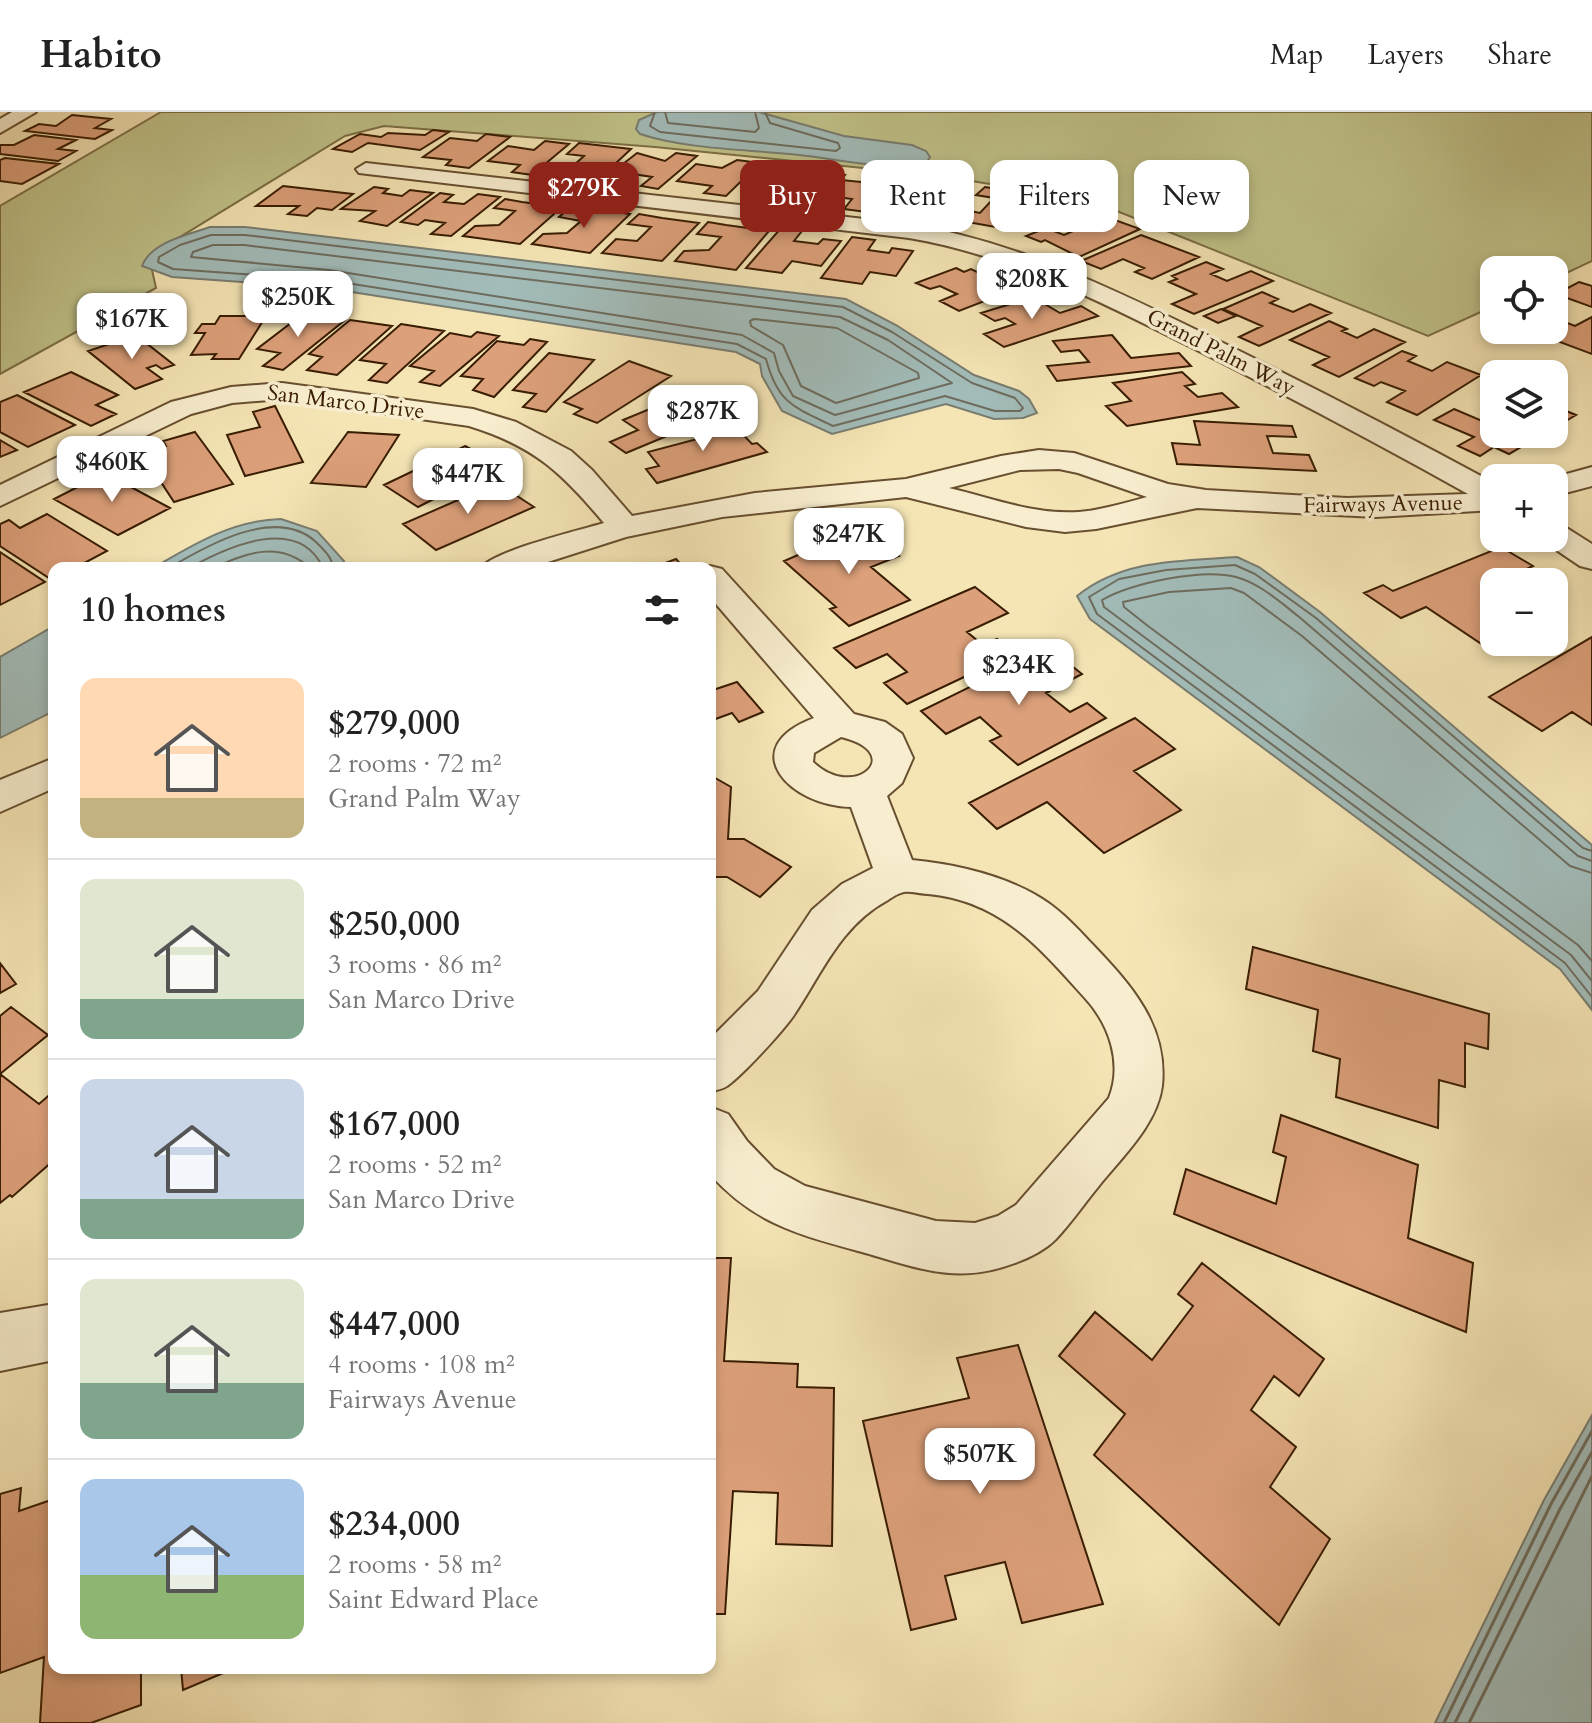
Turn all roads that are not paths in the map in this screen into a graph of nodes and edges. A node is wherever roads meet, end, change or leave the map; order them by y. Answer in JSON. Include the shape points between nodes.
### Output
{"nodes":[{"id":1,"x":26,"y":112,"type":"edge"},
{"id":2,"x":0,"y":127,"type":"edge"},
{"id":3,"x":366,"y":169,"type":"dead end"},
{"id":4,"x":1592,"y":476,"type":"edge"},
{"id":5,"x":1568,"y":483,"type":"edge"},
{"id":6,"x":899,"y":489,"type":"junction"},
{"id":7,"x":1480,"y":490,"type":"edge"},
{"id":8,"x":0,"y":497,"type":"edge"},
{"id":9,"x":1224,"y":500,"type":"junction"},
{"id":10,"x":1480,"y":500,"type":"edge"},
{"id":11,"x":625,"y":528,"type":"junction"},
{"id":12,"x":1568,"y":543,"type":"edge"},
{"id":13,"x":1592,"y":559,"type":"edge"},
{"id":14,"x":517,"y":562,"type":"edge"},
{"id":15,"x":716,"y":583,"type":"edge"},
{"id":16,"x":841,"y":724,"type":"junction"},
{"id":17,"x":48,"y":775,"type":"edge"},
{"id":18,"x":865,"y":790,"type":"junction"},
{"id":19,"x":0,"y":797,"type":"edge"},
{"id":20,"x":897,"y":875,"type":"junction"},
{"id":21,"x":716,"y":1065,"type":"edge"},
{"id":22,"x":716,"y":1139,"type":"edge"},
{"id":23,"x":48,"y":1333,"type":"edge"},
{"id":24,"x":0,"y":1342,"type":"edge"}],
"edges":[{"from":1,"to":2,"type":"street"},
{"from":3,"to":7,"type":"street","name":"Grand Palm Way","via":[[909,231],[988,246],[1035,262],[1230,356]]},
{"from":4,"to":5,"type":"street"},
{"from":6,"to":9,"type":"street","name":"Fairways Avenue","via":[[1009,515],[1066,522],[1098,520],[1155,504]]},
{"from":6,"to":9,"type":"street","name":"Fairways Avenue","via":[[1035,459],[1086,465],[1174,495]]},
{"from":6,"to":11,"type":"street","name":"Fairways Avenue","via":[[755,502]]},
{"from":8,"to":11,"type":"street","name":"San Marco Drive","via":[[181,408],[231,395],[282,391],[473,418],[506,428],[560,457]]},
{"from":9,"to":10,"type":"street","name":"Fairways Avenue","via":[[1411,509]]},
{"from":11,"to":14,"type":"street","name":"Fairways Avenue"},
{"from":12,"to":13,"type":"street"},
{"from":15,"to":16,"type":"street"},
{"from":16,"to":18,"type":"street","via":[[873,731],[892,750],[889,774]]},
{"from":16,"to":18,"type":"street","via":[[810,732],[795,750],[797,767],[820,788]]},
{"from":17,"to":19,"type":"street"},
{"from":18,"to":20,"type":"street"},
{"from":20,"to":21,"type":"street","via":[[857,896],[828,922],[775,1005]]},
{"from":20,"to":22,"type":"street","via":[[980,890],[1046,925],[1115,999],[1131,1026],[1137,1089],[1128,1112],[1035,1223],[1010,1239],[975,1249],[936,1247],[794,1208],[756,1186]]},
{"from":23,"to":24,"type":"street"}]}
